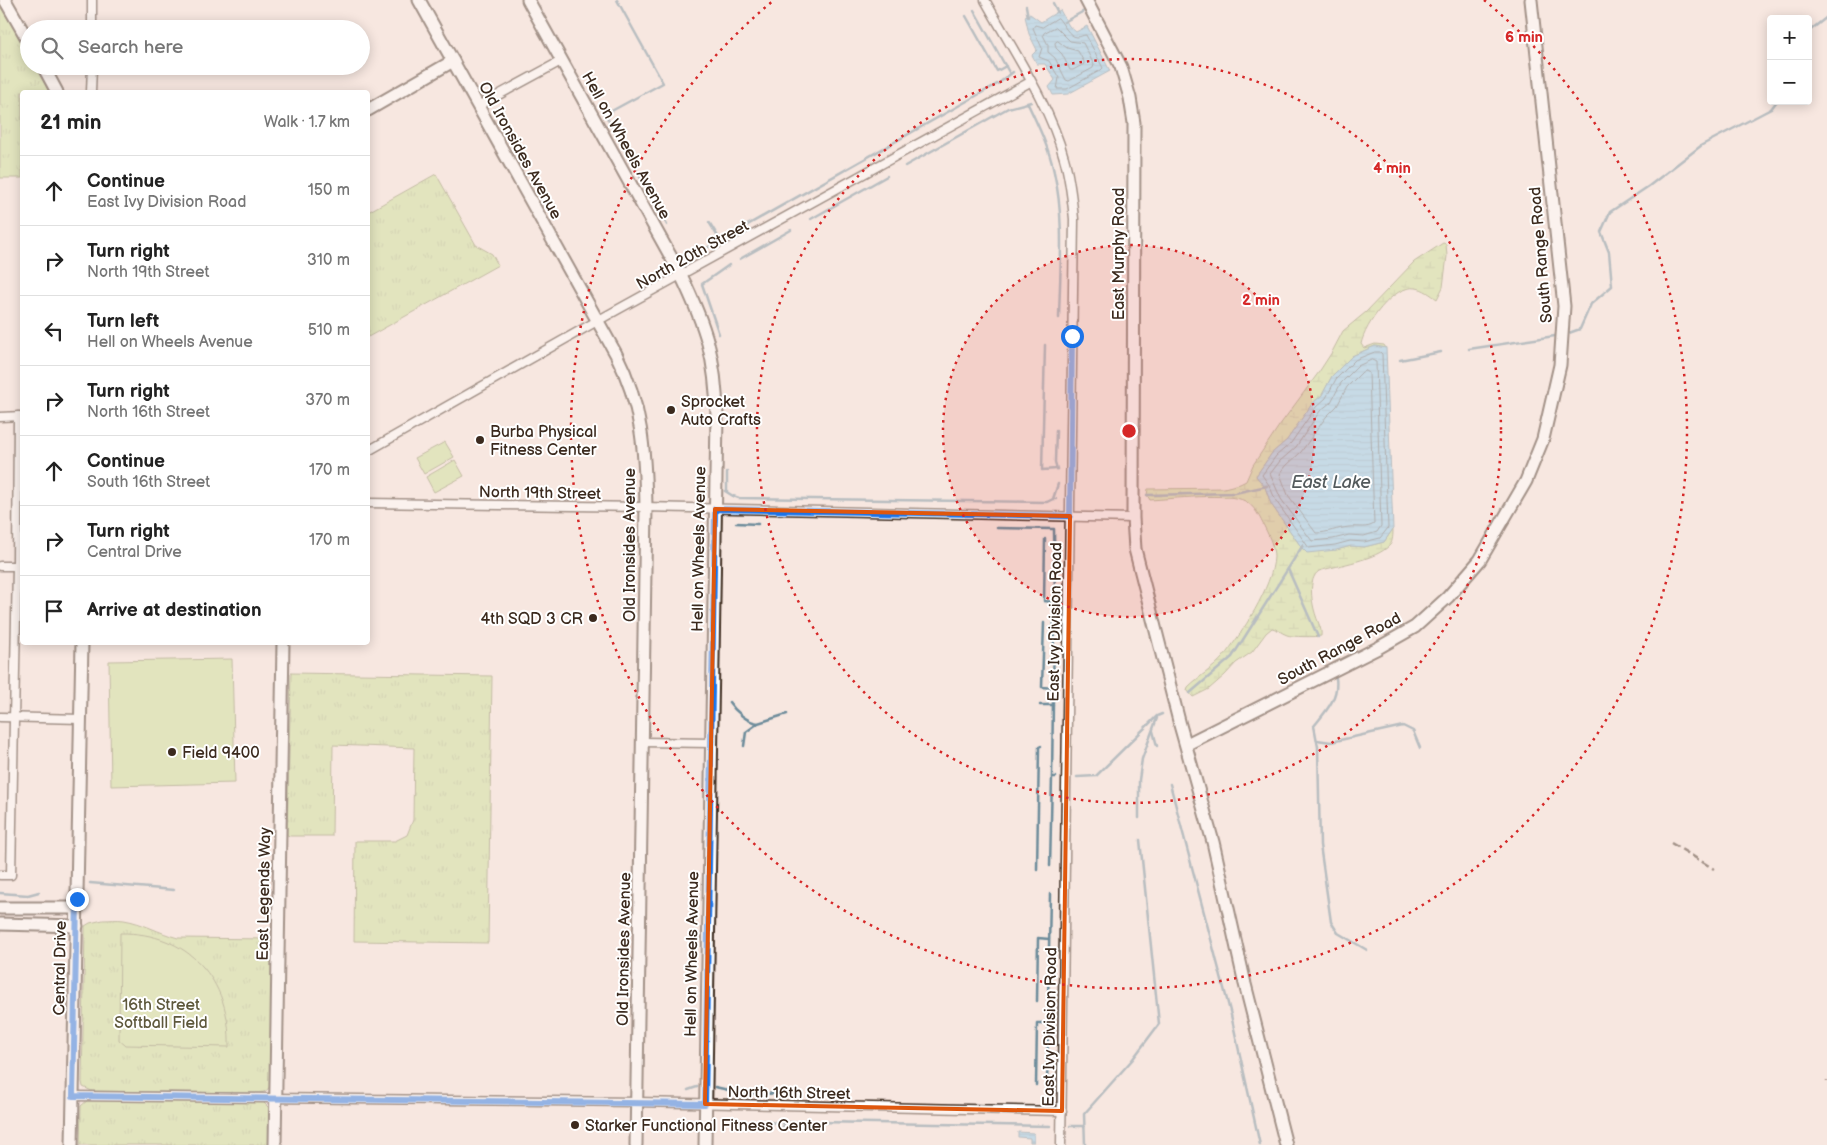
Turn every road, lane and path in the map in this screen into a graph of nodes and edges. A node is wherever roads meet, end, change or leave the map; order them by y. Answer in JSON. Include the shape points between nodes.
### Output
{"nodes":[{"id":1,"x":5,"y":0,"type":"edge"},
{"id":2,"x":92,"y":0,"type":"edge"},
{"id":3,"x":419,"y":0,"type":"edge"},
{"id":4,"x":528,"y":0,"type":"edge"},
{"id":5,"x":985,"y":0,"type":"edge"},
{"id":6,"x":1086,"y":0,"type":"edge"},
{"id":7,"x":1530,"y":0,"type":"edge"},
{"id":8,"x":92,"y":20,"type":"edge"},
{"id":9,"x":20,"y":26,"type":"edge"},
{"id":10,"x":453,"y":61,"type":"junction"},
{"id":11,"x":562,"y":61,"type":"junction"},
{"id":12,"x":47,"y":75,"type":"edge"},
{"id":13,"x":92,"y":75,"type":"edge"},
{"id":14,"x":1030,"y":82,"type":"junction"},
{"id":15,"x":56,"y":90,"type":"edge"},
{"id":16,"x":91,"y":90,"type":"edge"},
{"id":17,"x":478,"y":106,"type":"junction"},
{"id":18,"x":370,"y":109,"type":"edge"},
{"id":19,"x":681,"y":275,"type":"junction"},
{"id":20,"x":597,"y":321,"type":"junction"},
{"id":21,"x":20,"y":416,"type":"edge"},
{"id":22,"x":0,"y":417,"type":"edge"},
{"id":23,"x":370,"y":450,"type":"edge"},
{"id":24,"x":370,"y":503,"type":"edge"},
{"id":25,"x":646,"y":507,"type":"junction"},
{"id":26,"x":715,"y":509,"type":"junction"},
{"id":27,"x":1070,"y":516,"type":"junction"},
{"id":28,"x":1133,"y":518,"type":"junction"},
{"id":29,"x":0,"y":566,"type":"edge"},
{"id":30,"x":20,"y":566,"type":"edge"},
{"id":31,"x":82,"y":645,"type":"edge"},
{"id":32,"x":283,"y":645,"type":"edge"},
{"id":33,"x":0,"y":717,"type":"edge"},
{"id":34,"x":14,"y":717,"type":"junction"},
{"id":35,"x":81,"y":719,"type":"junction"},
{"id":36,"x":642,"y":742,"type":"junction"},
{"id":37,"x":711,"y":743,"type":"junction"},
{"id":38,"x":1187,"y":744,"type":"junction"},
{"id":39,"x":0,"y":875,"type":"edge"},
{"id":40,"x":0,"y":908,"type":"edge"},
{"id":41,"x":77,"y":908,"type":"junction"},
{"id":42,"x":0,"y":924,"type":"edge"},
{"id":43,"x":77,"y":926,"type":"junction"},
{"id":44,"x":73,"y":1096,"type":"junction"},
{"id":45,"x":276,"y":1098,"type":"junction"},
{"id":46,"x":637,"y":1102,"type":"junction"},
{"id":47,"x":705,"y":1104,"type":"junction"},
{"id":48,"x":1062,"y":1111,"type":"junction"},
{"id":49,"x":72,"y":1145,"type":"edge"},
{"id":50,"x":275,"y":1145,"type":"edge"},
{"id":51,"x":636,"y":1145,"type":"edge"},
{"id":52,"x":705,"y":1145,"type":"edge"},
{"id":53,"x":1061,"y":1145,"type":"edge"},
{"id":54,"x":1286,"y":1145,"type":"edge"}],
"edges":[{"from":1,"to":9,"type":"street"},
{"from":2,"to":8,"type":"street"},
{"from":3,"to":10,"type":"street","name":"Old Ironsides Avenue"},
{"from":4,"to":11,"type":"street","name":"Hell on Wheels Avenue"},
{"from":5,"to":14,"type":"street","name":"East Ivy Division Road"},
{"from":6,"to":28,"type":"street","name":"East Murphy Road","via":[[1121,67],[1134,123]]},
{"from":7,"to":38,"type":"street","name":"South Range Road","via":[[1564,306],[1560,365],[1543,439],[1526,481],[1480,560],[1448,597],[1415,627]]},
{"from":10,"to":17,"type":"street","name":"Old Ironsides Avenue"},
{"from":10,"to":18,"type":"street"},
{"from":11,"to":17,"type":"street"},
{"from":11,"to":19,"type":"street","name":"Hell on Wheels Avenue"},
{"from":12,"to":15,"type":"street"},
{"from":13,"to":16,"type":"street"},
{"from":14,"to":19,"type":"street","name":"North 20th Street"},
{"from":14,"to":27,"type":"street","name":"East Ivy Division Road","via":[[1057,136],[1072,200]]},
{"from":17,"to":20,"type":"street","name":"Old Ironsides Avenue"},
{"from":19,"to":20,"type":"street","name":"North 20th Street"},
{"from":19,"to":26,"type":"street","name":"Hell on Wheels Avenue","via":[[702,321],[713,360],[717,416]]},
{"from":20,"to":23,"type":"street","name":"North 20th Street"},
{"from":20,"to":25,"type":"street","name":"Old Ironsides Avenue","via":[[622,368],[636,405],[644,448]]},
{"from":21,"to":22,"type":"street"},
{"from":21,"to":30,"type":"street"},
{"from":24,"to":25,"type":"street","name":"North 19th Street"},
{"from":25,"to":26,"type":"street","name":"North 19th Street"},
{"from":25,"to":36,"type":"street","name":"Old Ironsides Avenue"},
{"from":26,"to":27,"type":"street","name":"North 19th Street"},
{"from":26,"to":37,"type":"street","name":"Hell on Wheels Avenue"},
{"from":27,"to":28,"type":"street","name":"North 19th Street"},
{"from":27,"to":48,"type":"street","name":"East Ivy Division Road"},
{"from":28,"to":38,"type":"street","name":"East Murphy Road","via":[[1135,549]]},
{"from":29,"to":30,"type":"street"},
{"from":30,"to":34,"type":"street"},
{"from":31,"to":35,"type":"street","name":"Central Drive"},
{"from":32,"to":45,"type":"street","name":"East Legends Way"},
{"from":33,"to":34,"type":"street"},
{"from":34,"to":35,"type":"street"},
{"from":34,"to":39,"type":"street","via":[[11,875]]},
{"from":35,"to":41,"type":"street","name":"Central Drive"},
{"from":36,"to":37,"type":"street"},
{"from":36,"to":46,"type":"street","name":"Old Ironsides Avenue"},
{"from":37,"to":47,"type":"street","name":"Hell on Wheels Avenue"},
{"from":38,"to":54,"type":"street","name":"East Murphy Road"},
{"from":40,"to":41,"type":"street"},
{"from":41,"to":43,"type":"street","name":"Central Drive"},
{"from":42,"to":43,"type":"street"},
{"from":43,"to":44,"type":"street","name":"Central Drive"},
{"from":44,"to":45,"type":"street","name":"North 16th Street"},
{"from":44,"to":49,"type":"street","name":"Central Drive"},
{"from":45,"to":46,"type":"street","name":"North 16th Street"},
{"from":45,"to":50,"type":"street","name":"East Legends Way"},
{"from":46,"to":47,"type":"street","name":"North 16th Street"},
{"from":46,"to":51,"type":"street","name":"Old Ironsides Avenue"},
{"from":47,"to":48,"type":"street","name":"North 16th Street"},
{"from":47,"to":52,"type":"street","name":"Hell on Wheels Avenue"},
{"from":48,"to":53,"type":"street","name":"East Ivy Division Road"}]}
